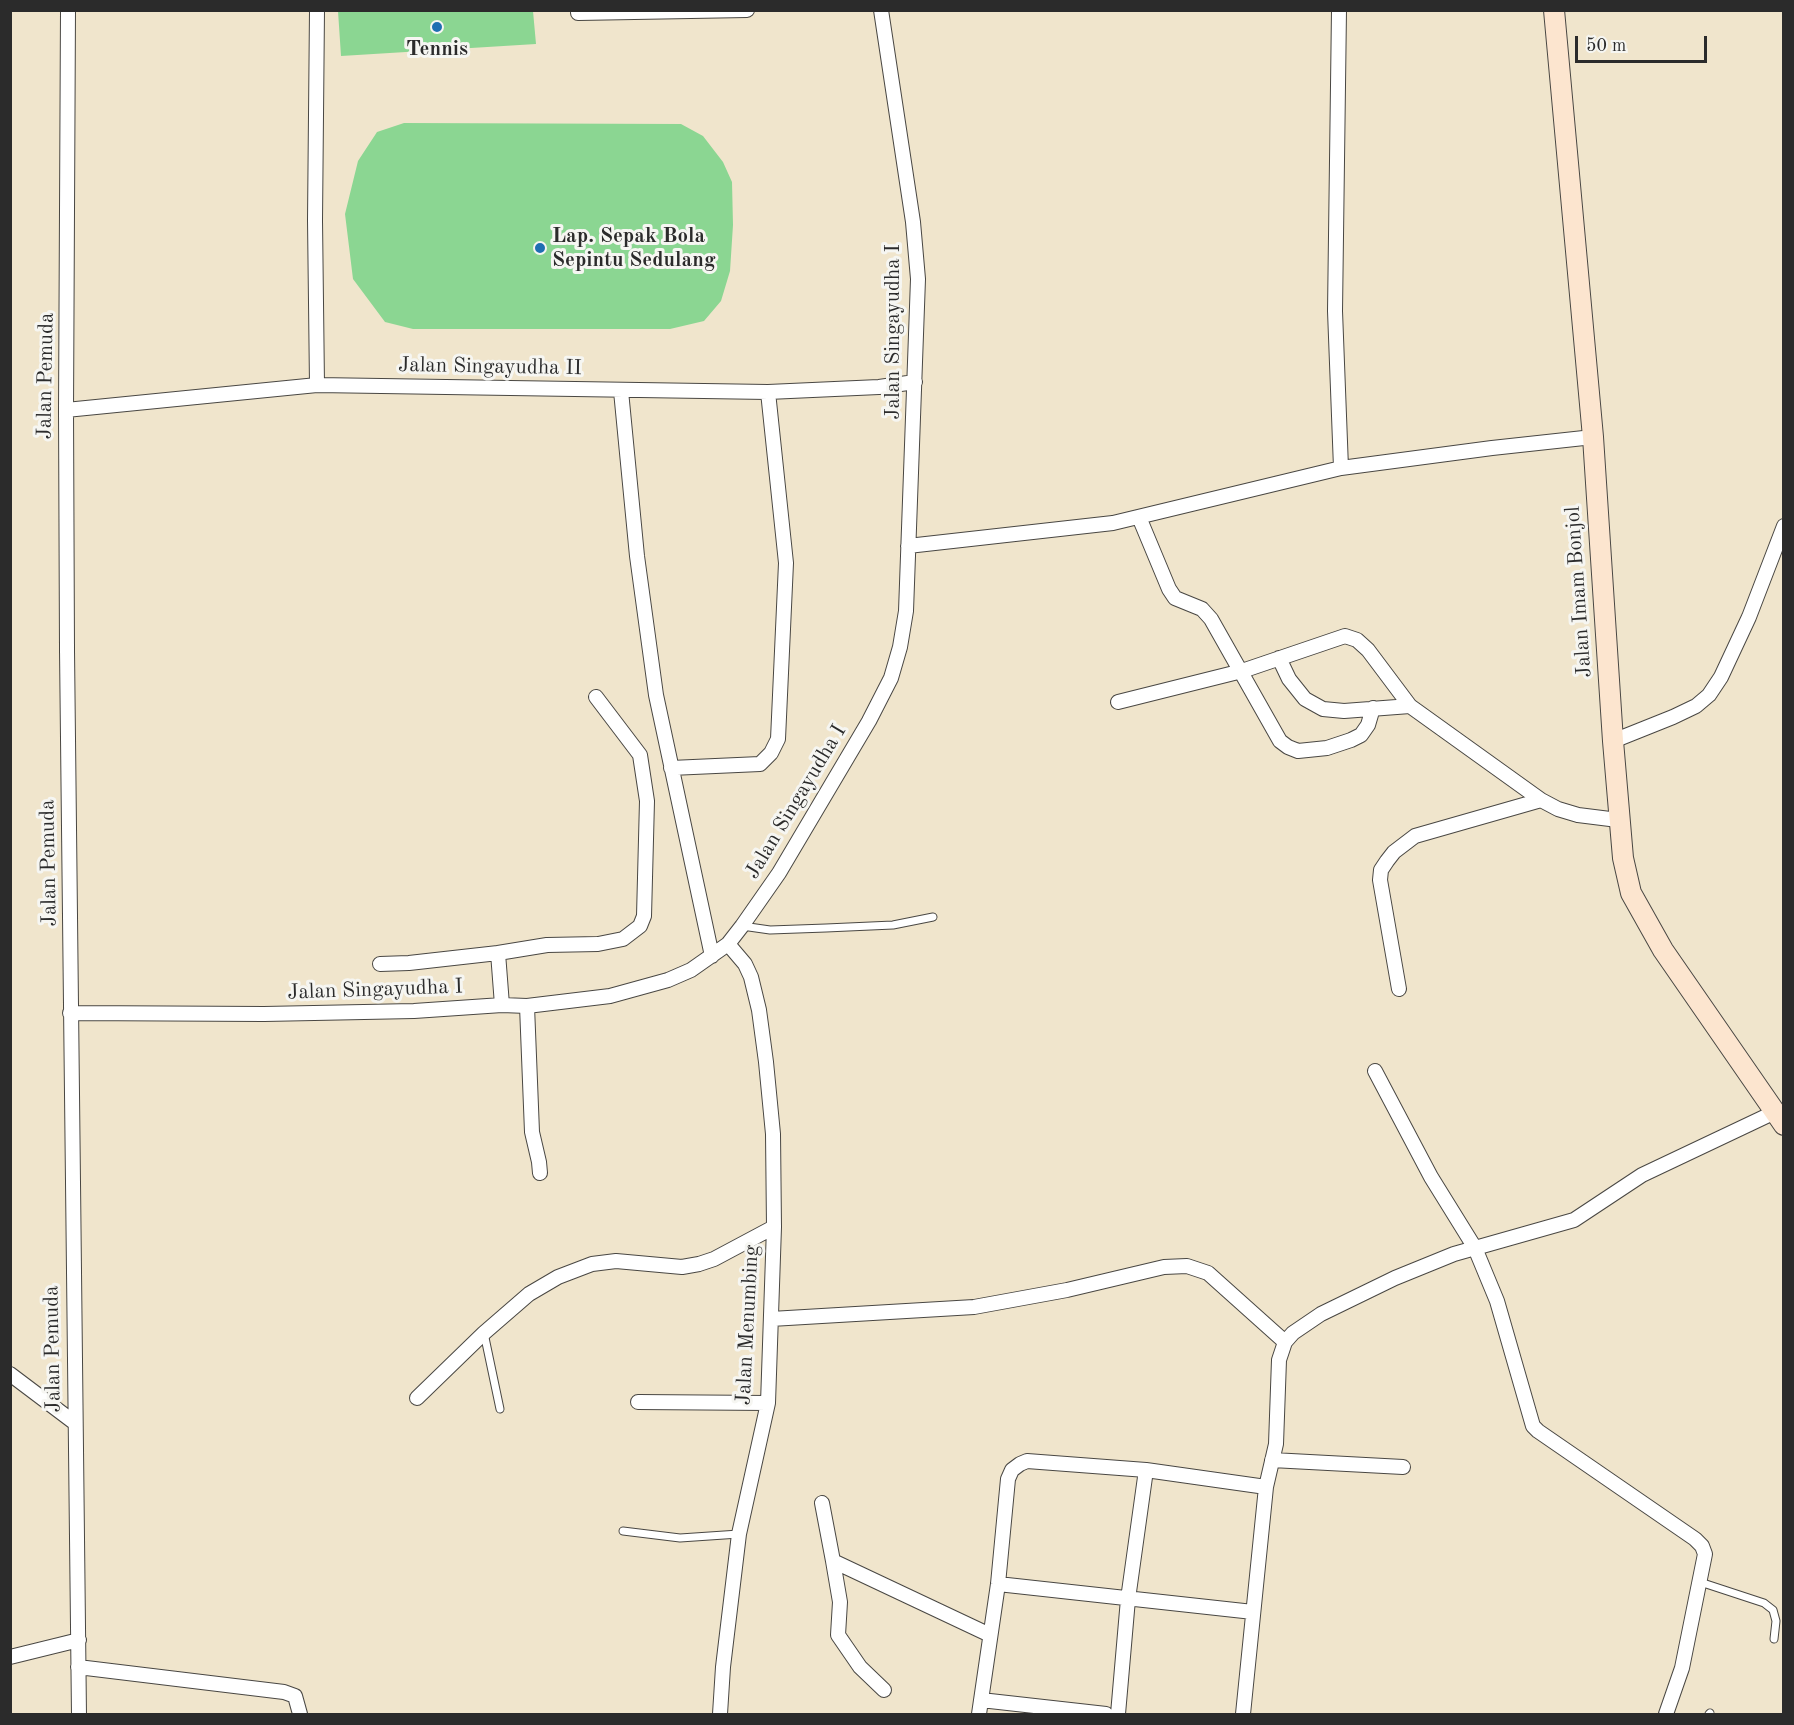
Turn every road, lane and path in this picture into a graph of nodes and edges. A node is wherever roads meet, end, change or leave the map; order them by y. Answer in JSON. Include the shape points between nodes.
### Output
{"nodes":[{"id":1,"x":68,"y":10,"type":"edge"},
{"id":2,"x":317,"y":10,"type":"edge"},
{"id":3,"x":747,"y":10,"type":"edge"},
{"id":4,"x":881,"y":10,"type":"edge"},
{"id":5,"x":1339,"y":10,"type":"edge"},
{"id":6,"x":1554,"y":10,"type":"edge"},
{"id":7,"x":578,"y":13,"type":"dead end"},
{"id":8,"x":915,"y":382,"type":"junction"},
{"id":9,"x":317,"y":385,"type":"junction"},
{"id":10,"x":621,"y":391,"type":"junction"},
{"id":11,"x":768,"y":392,"type":"junction"},
{"id":12,"x":66,"y":410,"type":"junction"},
{"id":13,"x":1593,"y":437,"type":"junction"},
{"id":14,"x":1341,"y":468,"type":"junction"},
{"id":15,"x":1139,"y":517,"type":"junction"},
{"id":16,"x":1784,"y":526,"type":"edge"},
{"id":17,"x":908,"y":546,"type":"junction"},
{"id":18,"x":1278,"y":658,"type":"junction"},
{"id":19,"x":1242,"y":671,"type":"junction"},
{"id":20,"x":596,"y":697,"type":"dead end"},
{"id":21,"x":1118,"y":702,"type":"dead end"},
{"id":22,"x":1410,"y":706,"type":"junction"},
{"id":23,"x":1373,"y":708,"type":"junction"},
{"id":24,"x":1613,"y":741,"type":"junction"},
{"id":25,"x":671,"y":768,"type":"junction"},
{"id":26,"x":1541,"y":800,"type":"junction"},
{"id":27,"x":1618,"y":820,"type":"junction"},
{"id":28,"x":933,"y":917,"type":"dead end"},
{"id":29,"x":742,"y":926,"type":"junction"},
{"id":30,"x":728,"y":944,"type":"junction"},
{"id":31,"x":498,"y":953,"type":"junction"},
{"id":32,"x":712,"y":956,"type":"junction"},
{"id":33,"x":380,"y":964,"type":"dead end"},
{"id":34,"x":1399,"y":989,"type":"dead end"},
{"id":35,"x":502,"y":1005,"type":"junction"},
{"id":36,"x":527,"y":1006,"type":"junction"},
{"id":37,"x":70,"y":1013,"type":"junction"},
{"id":38,"x":1375,"y":1071,"type":"dead end"},
{"id":39,"x":1779,"y":1119,"type":"edge"},
{"id":40,"x":540,"y":1173,"type":"dead end"},
{"id":41,"x":774,"y":1227,"type":"junction"},
{"id":42,"x":1475,"y":1248,"type":"junction"},
{"id":43,"x":771,"y":1319,"type":"junction"},
{"id":44,"x":484,"y":1333,"type":"junction"},
{"id":45,"x":1285,"y":1342,"type":"junction"},
{"id":46,"x":10,"y":1374,"type":"edge"},
{"id":47,"x":417,"y":1398,"type":"dead end"},
{"id":48,"x":638,"y":1402,"type":"dead end"},
{"id":49,"x":768,"y":1403,"type":"junction"},
{"id":50,"x":500,"y":1409,"type":"dead end"},
{"id":51,"x":75,"y":1423,"type":"junction"},
{"id":52,"x":1272,"y":1460,"type":"junction"},
{"id":53,"x":1404,"y":1467,"type":"dead end"},
{"id":54,"x":1146,"y":1470,"type":"junction"},
{"id":55,"x":1266,"y":1487,"type":"junction"},
{"id":56,"x":822,"y":1503,"type":"dead end"},
{"id":57,"x":623,"y":1532,"type":"dead end"},
{"id":58,"x":739,"y":1534,"type":"junction"},
{"id":59,"x":833,"y":1561,"type":"junction"},
{"id":60,"x":1700,"y":1582,"type":"junction"},
{"id":61,"x":998,"y":1584,"type":"junction"},
{"id":62,"x":1128,"y":1599,"type":"junction"},
{"id":63,"x":1253,"y":1612,"type":"junction"},
{"id":64,"x":990,"y":1635,"type":"junction"},
{"id":65,"x":1774,"y":1639,"type":"dead end"},
{"id":66,"x":79,"y":1640,"type":"junction"},
{"id":67,"x":10,"y":1657,"type":"edge"},
{"id":68,"x":78,"y":1667,"type":"junction"},
{"id":69,"x":884,"y":1690,"type":"dead end"},
{"id":70,"x":981,"y":1700,"type":"junction"},
{"id":71,"x":80,"y":1714,"type":"edge"},
{"id":72,"x":300,"y":1714,"type":"edge"},
{"id":73,"x":720,"y":1714,"type":"edge"},
{"id":74,"x":979,"y":1714,"type":"edge"},
{"id":75,"x":1106,"y":1714,"type":"edge"},
{"id":76,"x":1118,"y":1714,"type":"edge"},
{"id":77,"x":1243,"y":1714,"type":"edge"},
{"id":78,"x":1666,"y":1714,"type":"edge"}],
"edges":[{"from":1,"to":12,"type":"street","name":"Jalan Pemuda"},
{"from":2,"to":9,"type":"street"},
{"from":3,"to":7,"type":"street"},
{"from":4,"to":8,"type":"street","name":"Jalan Singayudha I","via":[[917,256]]},
{"from":5,"to":14,"type":"street","via":[[1335,311]]},
{"from":6,"to":13,"type":"main road","name":"Jalan Imam Bonjol"},
{"from":8,"to":11,"type":"street","name":"Jalan Singayudha II"},
{"from":8,"to":17,"type":"street","name":"Jalan Singayudha I"},
{"from":9,"to":10,"type":"street","name":"Jalan Singayudha II"},
{"from":9,"to":12,"type":"street","name":"Jalan Singayudha II"},
{"from":10,"to":11,"type":"street","name":"Jalan Singayudha II"},
{"from":10,"to":25,"type":"street","via":[[639,567],[656,695]]},
{"from":11,"to":25,"type":"street","via":[[786,562],[778,739],[760,764]]},
{"from":12,"to":37,"type":"street","name":"Jalan Pemuda"},
{"from":13,"to":14,"type":"street"},
{"from":13,"to":24,"type":"main road","name":"Jalan Imam Bonjol"},
{"from":14,"to":15,"type":"street"},
{"from":15,"to":17,"type":"street"},
{"from":15,"to":19,"type":"street","via":[[1169,590],[1175,598],[1202,609]]},
{"from":16,"to":24,"type":"street","via":[[1749,617],[1709,695],[1696,706]]},
{"from":17,"to":29,"type":"street","name":"Jalan Singayudha I","via":[[906,611],[891,678],[827,794]]},
{"from":18,"to":19,"type":"street"},
{"from":18,"to":22,"type":"street","via":[[1338,637],[1357,640]]},
{"from":18,"to":23,"type":"street","via":[[1305,699],[1323,710]]},
{"from":19,"to":21,"type":"street"},
{"from":19,"to":23,"type":"street","via":[[1280,741],[1298,751],[1327,748],[1361,735]]},
{"from":20,"to":31,"type":"street","via":[[640,755],[647,801],[644,916],[640,927],[623,939],[598,944],[547,945]]},
{"from":22,"to":23,"type":"street"},
{"from":22,"to":26,"type":"street"},
{"from":24,"to":27,"type":"main road","name":"Jalan Imam Bonjol"},
{"from":25,"to":32,"type":"street"},
{"from":26,"to":27,"type":"street","via":[[1578,815]]},
{"from":26,"to":34,"type":"street","via":[[1414,836],[1387,861],[1380,880]]},
{"from":27,"to":39,"type":"main road","name":"Jalan Imam Bonjol","via":[[1631,893],[1639,909]]},
{"from":28,"to":29,"type":"lane","via":[[893,925],[770,930]]},
{"from":29,"to":30,"type":"street","name":"Jalan Singayudha I"},
{"from":30,"to":32,"type":"street","name":"Jalan Singayudha I"},
{"from":30,"to":41,"type":"street","name":"Jalan Menumbing","via":[[745,964],[759,1010],[773,1134]]},
{"from":31,"to":33,"type":"street"},
{"from":31,"to":35,"type":"street"},
{"from":32,"to":36,"type":"street","name":"Jalan Singayudha I","via":[[668,980],[610,996]]},
{"from":35,"to":36,"type":"street","name":"Jalan Singayudha I"},
{"from":35,"to":37,"type":"street","name":"Jalan Singayudha I","via":[[402,1012]]},
{"from":36,"to":40,"type":"street","via":[[532,1132]]},
{"from":37,"to":51,"type":"street","name":"Jalan Pemuda"},
{"from":38,"to":42,"type":"street","via":[[1431,1177]]},
{"from":39,"to":42,"type":"street","via":[[1642,1175],[1574,1220]]},
{"from":41,"to":43,"type":"street","name":"Jalan Menumbing"},
{"from":41,"to":44,"type":"street","via":[[714,1259],[691,1265],[616,1261],[592,1264],[529,1294]]},
{"from":42,"to":45,"type":"street","via":[[1395,1278],[1342,1304],[1293,1333]]},
{"from":42,"to":60,"type":"street","via":[[1497,1301],[1533,1426],[1695,1539],[1705,1554]]},
{"from":43,"to":45,"type":"street","via":[[974,1307],[1164,1267],[1187,1266],[1208,1273]]},
{"from":43,"to":49,"type":"street","name":"Jalan Menumbing"},
{"from":44,"to":47,"type":"street"},
{"from":44,"to":50,"type":"lane"},
{"from":45,"to":52,"type":"street","via":[[1279,1360]]},
{"from":46,"to":51,"type":"street"},
{"from":48,"to":49,"type":"street"},
{"from":49,"to":58,"type":"street","name":"Jalan Menumbing"},
{"from":51,"to":66,"type":"street","name":"Jalan Pemuda"},
{"from":52,"to":53,"type":"street"},
{"from":52,"to":55,"type":"street"},
{"from":54,"to":55,"type":"street"},
{"from":54,"to":61,"type":"street","via":[[1026,1461],[1012,1470]]},
{"from":54,"to":62,"type":"street"},
{"from":55,"to":63,"type":"street"},
{"from":56,"to":59,"type":"street"},
{"from":57,"to":58,"type":"lane","via":[[680,1538]]},
{"from":58,"to":73,"type":"street","name":"Jalan Menumbing"},
{"from":59,"to":64,"type":"street"},
{"from":59,"to":69,"type":"street","via":[[840,1602],[838,1635],[860,1667]]},
{"from":60,"to":65,"type":"lane","via":[[1764,1603],[1773,1610]]},
{"from":60,"to":78,"type":"street","via":[[1682,1668]]},
{"from":61,"to":62,"type":"street"},
{"from":61,"to":64,"type":"street"},
{"from":62,"to":63,"type":"street"},
{"from":62,"to":76,"type":"street"},
{"from":63,"to":77,"type":"street"},
{"from":64,"to":70,"type":"street"},
{"from":66,"to":67,"type":"street"},
{"from":66,"to":68,"type":"street","name":"Jalan Pemuda"},
{"from":68,"to":71,"type":"street","name":"Jalan Pemuda"},
{"from":68,"to":72,"type":"street","via":[[284,1692],[295,1696]]},
{"from":70,"to":74,"type":"street"},
{"from":70,"to":75,"type":"street"}]}
